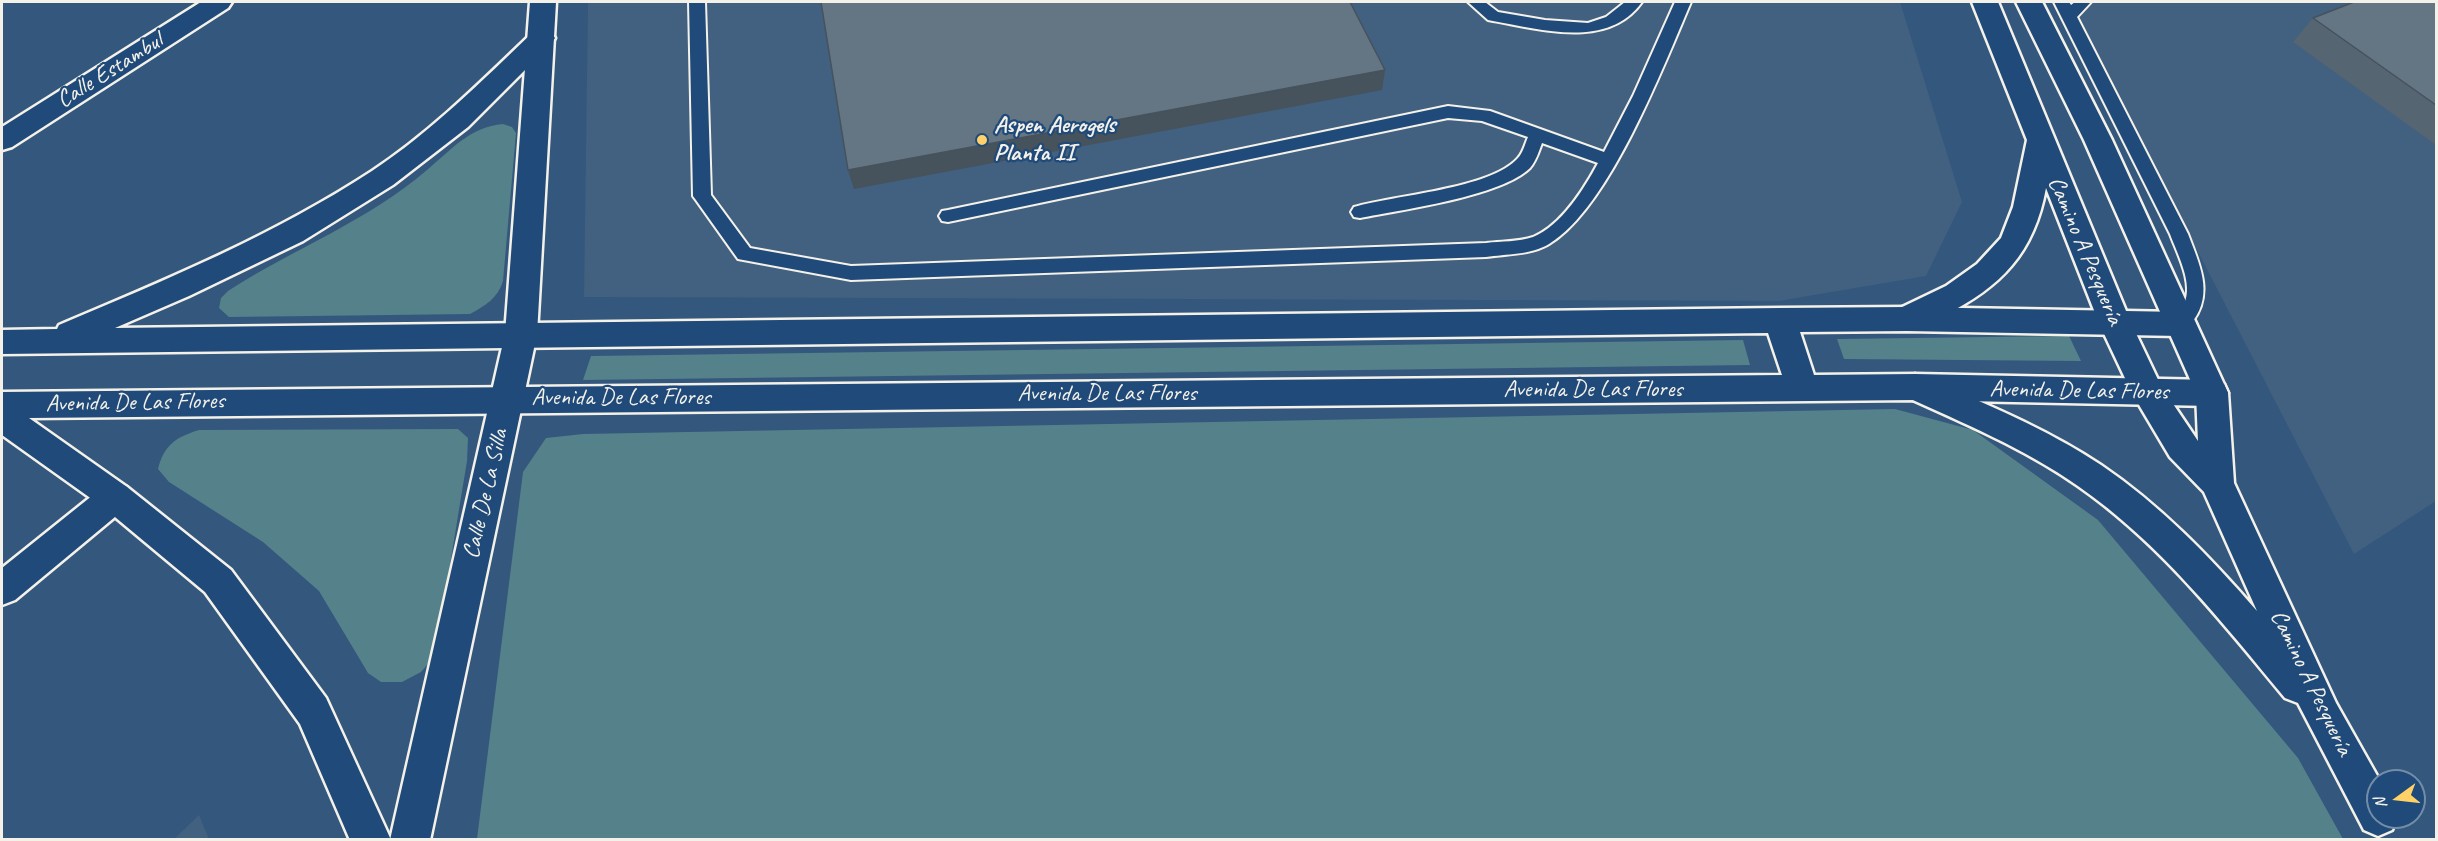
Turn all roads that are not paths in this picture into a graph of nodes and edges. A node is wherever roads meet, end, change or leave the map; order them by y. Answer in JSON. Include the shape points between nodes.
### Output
{"nodes":[{"id":1,"x":219,"y":2,"type":"edge"},
{"id":2,"x":543,"y":2,"type":"edge"},
{"id":3,"x":697,"y":2,"type":"edge"},
{"id":4,"x":1476,"y":2,"type":"edge"},
{"id":5,"x":1635,"y":2,"type":"edge"},
{"id":6,"x":1683,"y":2,"type":"edge"},
{"id":7,"x":2030,"y":2,"type":"edge"},
{"id":8,"x":2083,"y":2,"type":"edge"},
{"id":9,"x":2066,"y":9,"type":"edge"},
{"id":10,"x":1992,"y":10,"type":"edge"},
{"id":11,"x":542,"y":38,"type":"junction"},
{"id":12,"x":1538,"y":135,"type":"junction"},
{"id":13,"x":2,"y":140,"type":"edge"},
{"id":14,"x":2040,"y":142,"type":"junction"},
{"id":15,"x":1606,"y":160,"type":"junction"},
{"id":16,"x":1360,"y":212,"type":"dead end"},
{"id":17,"x":948,"y":216,"type":"dead end"},
{"id":18,"x":1907,"y":319,"type":"junction"},
{"id":19,"x":1780,"y":321,"type":"junction"},
{"id":20,"x":2115,"y":323,"type":"junction"},
{"id":21,"x":2180,"y":324,"type":"junction"},
{"id":22,"x":521,"y":334,"type":"junction"},
{"id":23,"x":56,"y":341,"type":"junction"},
{"id":24,"x":2,"y":342,"type":"edge"},
{"id":25,"x":1915,"y":387,"type":"junction"},
{"id":26,"x":1802,"y":388,"type":"junction"},
{"id":27,"x":2148,"y":393,"type":"junction"},
{"id":28,"x":2212,"y":393,"type":"junction"},
{"id":29,"x":508,"y":398,"type":"junction"},
{"id":30,"x":2,"y":405,"type":"edge"},
{"id":31,"x":2,"y":417,"type":"edge"},
{"id":32,"x":2217,"y":483,"type":"junction"},
{"id":33,"x":115,"y":496,"type":"junction"},
{"id":34,"x":2,"y":589,"type":"edge"},
{"id":35,"x":2324,"y":716,"type":"junction"},
{"id":36,"x":2366,"y":795,"type":"edge"},
{"id":37,"x":371,"y":840,"type":"edge"},
{"id":38,"x":410,"y":840,"type":"edge"}],
"edges":[{"from":1,"to":13,"type":"street","name":"Calle Estambul"},
{"from":2,"to":11,"type":"street","name":"Calle De La Silla"},
{"from":3,"to":15,"type":"lane","via":[[702,196],[744,254],[841,271],[1486,250],[1542,241],[1575,214]]},
{"from":4,"to":5,"type":"lane","via":[[1493,16],[1588,28],[1611,21]]},
{"from":6,"to":15,"type":"lane","via":[[1636,110]]},
{"from":7,"to":21,"type":"street","name":"Camino A Pesquería","via":[[2098,140]]},
{"from":8,"to":9,"type":"lane"},
{"from":9,"to":21,"type":"lane","via":[[2187,255],[2195,281],[2193,306]]},
{"from":10,"to":14,"type":"street","name":"Camino A Pesquería"},
{"from":11,"to":22,"type":"street","name":"Calle De La Silla"},
{"from":11,"to":23,"type":"street","via":[[458,120],[383,178],[292,234]]},
{"from":12,"to":15,"type":"lane"},
{"from":12,"to":16,"type":"lane","via":[[1524,163],[1510,174],[1489,183]]},
{"from":12,"to":17,"type":"lane","via":[[1484,115],[1448,112]]},
{"from":14,"to":18,"type":"street","via":[[2020,230],[2004,255],[1961,292]]},
{"from":14,"to":20,"type":"street","name":"Camino A Pesquería"},
{"from":18,"to":19,"type":"street"},
{"from":18,"to":20,"type":"street"},
{"from":19,"to":22,"type":"street"},
{"from":19,"to":26,"type":"street"},
{"from":20,"to":21,"type":"street"},
{"from":20,"to":27,"type":"street","name":"Camino A Pesquería"},
{"from":21,"to":28,"type":"street","name":"Camino A Pesquería"},
{"from":22,"to":23,"type":"street"},
{"from":22,"to":29,"type":"street","name":"Calle De La Silla"},
{"from":23,"to":24,"type":"street"},
{"from":25,"to":26,"type":"street","name":"Avenida De Las Flores"},
{"from":25,"to":27,"type":"street","name":"Avenida De Las Flores"},
{"from":25,"to":35,"type":"street","via":[[2016,433],[2112,492],[2205,579]]},
{"from":26,"to":29,"type":"street","name":"Avenida De Las Flores"},
{"from":27,"to":28,"type":"street","name":"Avenida De Las Flores"},
{"from":27,"to":32,"type":"street","name":"Camino A Pesquería","via":[[2182,447]]},
{"from":28,"to":32,"type":"street","name":"Camino A Pesquería"},
{"from":29,"to":30,"type":"street","name":"Avenida De Las Flores"},
{"from":29,"to":38,"type":"street","name":"Calle De La Silla"},
{"from":31,"to":33,"type":"street","name":"Avenida De Las Flores"},
{"from":32,"to":35,"type":"street","name":"Camino A Pesquería"},
{"from":33,"to":34,"type":"street"},
{"from":33,"to":37,"type":"street","name":"Avenida De Las Flores","via":[[225,590],[313,711]]},
{"from":35,"to":36,"type":"street","name":"Camino A Pesquería"}]}
